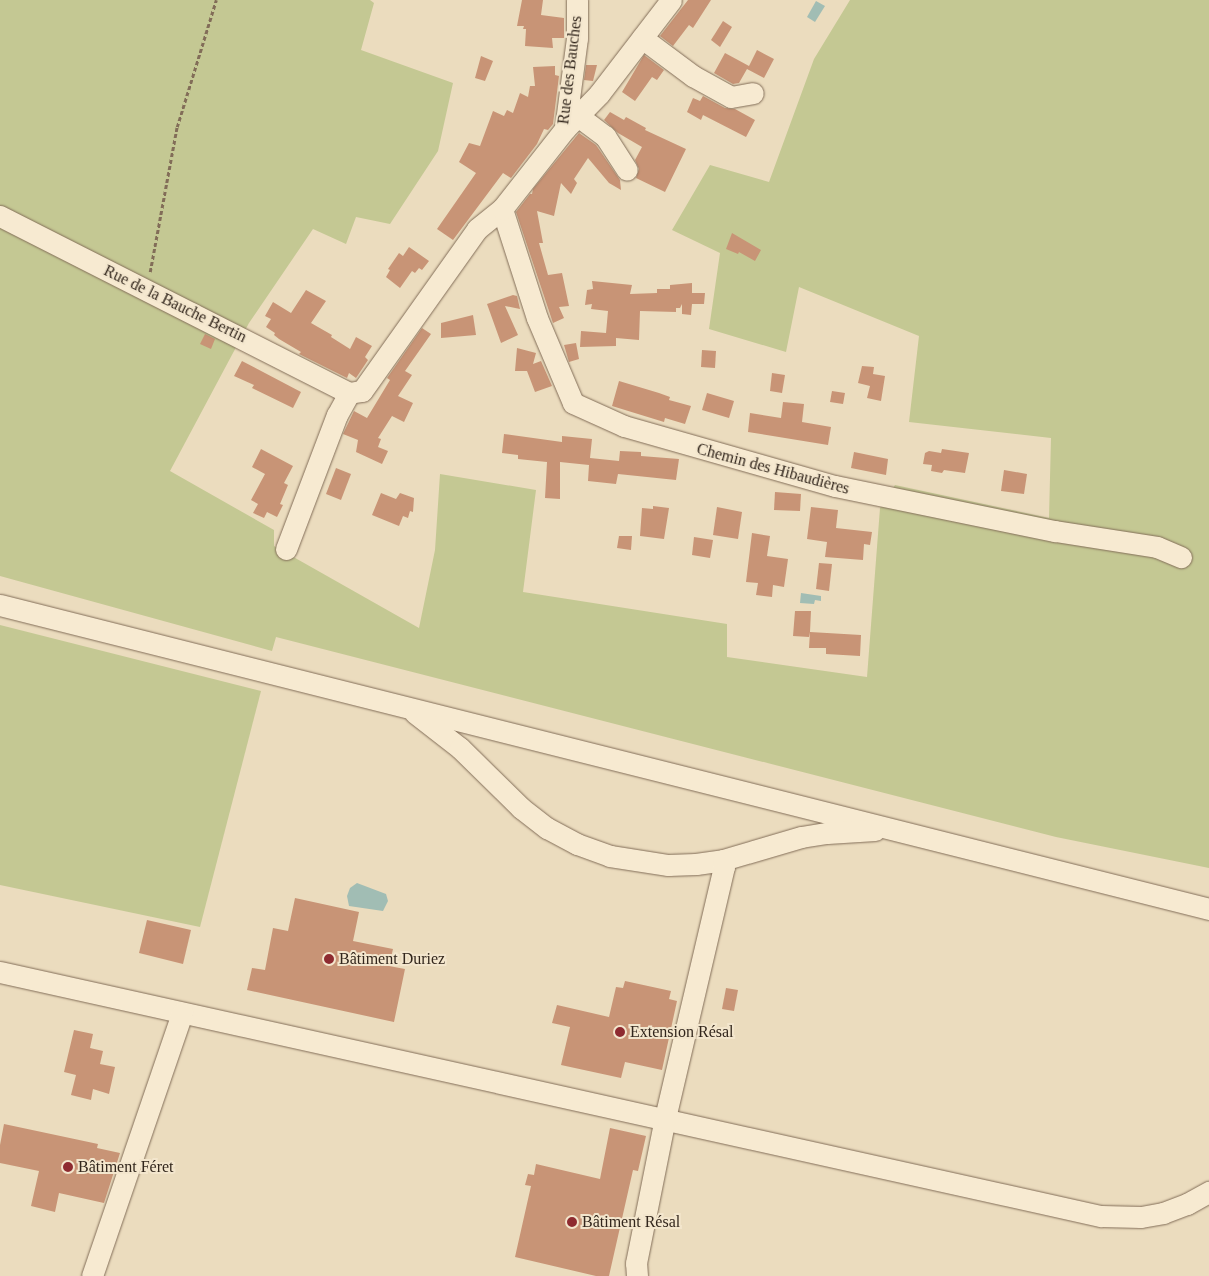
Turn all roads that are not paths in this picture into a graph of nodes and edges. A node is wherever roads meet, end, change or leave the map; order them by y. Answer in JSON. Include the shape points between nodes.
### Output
{"nodes":[{"id":1,"x":577,"y":0,"type":"edge"},
{"id":2,"x":672,"y":0,"type":"edge"},
{"id":3,"x":642,"y":38,"type":"junction"},
{"id":4,"x":753,"y":93,"type":"dead end"},
{"id":5,"x":571,"y":123,"type":"junction"},
{"id":6,"x":627,"y":170,"type":"dead end"},
{"id":7,"x":502,"y":209,"type":"junction"},
{"id":8,"x":0,"y":216,"type":"edge"},
{"id":9,"x":349,"y":393,"type":"junction"},
{"id":10,"x":286,"y":549,"type":"dead end"},
{"id":11,"x":1181,"y":557,"type":"dead end"},
{"id":12,"x":0,"y":606,"type":"edge"},
{"id":13,"x":409,"y":708,"type":"junction"},
{"id":14,"x":897,"y":829,"type":"junction"},
{"id":15,"x":723,"y":860,"type":"junction"},
{"id":16,"x":1209,"y":909,"type":"edge"},
{"id":17,"x":0,"y":972,"type":"edge"},
{"id":18,"x":182,"y":1013,"type":"junction"},
{"id":19,"x":665,"y":1118,"type":"junction"},
{"id":20,"x":1209,"y":1192,"type":"edge"},
{"id":21,"x":92,"y":1276,"type":"edge"},
{"id":22,"x":637,"y":1276,"type":"edge"}],
"edges":[{"from":1,"to":5,"type":"street","name":"Rue des Bauches"},
{"from":2,"to":3,"type":"street"},
{"from":3,"to":4,"type":"street","via":[[693,76],[731,97]]},
{"from":3,"to":5,"type":"street","via":[[599,94]]},
{"from":5,"to":6,"type":"street","via":[[604,136]]},
{"from":5,"to":7,"type":"street","name":"Rue des Bauches"},
{"from":7,"to":9,"type":"street","via":[[477,228],[362,391]]},
{"from":7,"to":11,"type":"street","name":"Chemin des Hibaudières","via":[[537,318],[573,403],[624,426],[835,486],[1055,531],[1157,547]]},
{"from":8,"to":9,"type":"street","name":"Rue de la Bauche Bertin"},
{"from":9,"to":10,"type":"street","via":[[337,415]]},
{"from":12,"to":13,"type":"street"},
{"from":13,"to":14,"type":"street"},
{"from":13,"to":15,"type":"street","via":[[460,748],[521,808],[547,828],[577,844],[636,862],[668,865]]},
{"from":14,"to":15,"type":"street","via":[[801,837]]},
{"from":14,"to":16,"type":"street"},
{"from":15,"to":19,"type":"street","via":[[722,876]]},
{"from":17,"to":18,"type":"street"},
{"from":18,"to":19,"type":"street"},
{"from":18,"to":21,"type":"street"},
{"from":19,"to":20,"type":"street","via":[[1101,1216],[1164,1214]]},
{"from":19,"to":22,"type":"street","via":[[636,1263]]}]}
